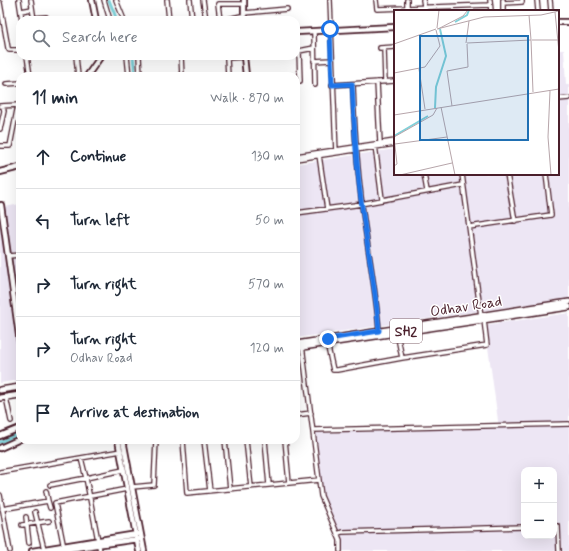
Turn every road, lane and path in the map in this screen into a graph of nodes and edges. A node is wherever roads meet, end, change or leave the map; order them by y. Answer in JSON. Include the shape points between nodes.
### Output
{"nodes":[{"id":1,"x":19,"y":0,"type":"edge"},
{"id":2,"x":31,"y":0,"type":"edge"},
{"id":3,"x":92,"y":0,"type":"edge"},
{"id":4,"x":104,"y":0,"type":"edge"},
{"id":5,"x":116,"y":0,"type":"edge"},
{"id":6,"x":167,"y":0,"type":"edge"},
{"id":7,"x":190,"y":0,"type":"edge"},
{"id":8,"x":203,"y":0,"type":"edge"},
{"id":9,"x":330,"y":0,"type":"edge"},
{"id":10,"x":376,"y":0,"type":"edge"},
{"id":11,"x":406,"y":0,"type":"edge"},
{"id":12,"x":423,"y":0,"type":"edge"},
{"id":13,"x":440,"y":0,"type":"edge"},
{"id":14,"x":457,"y":0,"type":"edge"},
{"id":15,"x":522,"y":0,"type":"edge"},
{"id":16,"x":537,"y":0,"type":"edge"},
{"id":17,"x":550,"y":0,"type":"edge"},
{"id":18,"x":242,"y":1,"type":"edge"},
{"id":19,"x":474,"y":2,"type":"edge"},
{"id":20,"x":490,"y":2,"type":"edge"},
{"id":21,"x":503,"y":2,"type":"edge"},
{"id":22,"x":0,"y":3,"type":"edge"},
{"id":23,"x":440,"y":5,"type":"junction"},
{"id":24,"x":457,"y":5,"type":"junction"},
{"id":25,"x":424,"y":6,"type":"junction"},
{"id":26,"x":407,"y":7,"type":"junction"},
{"id":27,"x":287,"y":8,"type":"dead end"},
{"id":28,"x":32,"y":9,"type":"junction"},
{"id":29,"x":538,"y":10,"type":"edge"},
{"id":30,"x":551,"y":10,"type":"edge"},
{"id":31,"x":21,"y":11,"type":"junction"},
{"id":32,"x":22,"y":16,"type":"edge"},
{"id":33,"x":33,"y":16,"type":"edge"},
{"id":34,"x":95,"y":16,"type":"edge"},
{"id":35,"x":109,"y":16,"type":"edge"},
{"id":36,"x":122,"y":16,"type":"edge"},
{"id":37,"x":169,"y":16,"type":"edge"},
{"id":38,"x":192,"y":16,"type":"edge"},
{"id":39,"x":205,"y":16,"type":"edge"},
{"id":40,"x":220,"y":16,"type":"edge"},
{"id":41,"x":243,"y":16,"type":"edge"},
{"id":42,"x":248,"y":16,"type":"edge"},
{"id":43,"x":394,"y":28,"type":"edge"},
{"id":44,"x":331,"y":30,"type":"junction"},
{"id":45,"x":314,"y":32,"type":"junction"},
{"id":46,"x":300,"y":33,"type":"edge"},
{"id":47,"x":300,"y":33,"type":"edge"},
{"id":48,"x":314,"y":48,"type":"junction"},
{"id":49,"x":394,"y":48,"type":"edge"},
{"id":50,"x":16,"y":50,"type":"edge"},
{"id":51,"x":300,"y":51,"type":"edge"},
{"id":52,"x":28,"y":60,"type":"edge"},
{"id":53,"x":76,"y":60,"type":"edge"},
{"id":54,"x":98,"y":60,"type":"edge"},
{"id":55,"x":127,"y":60,"type":"edge"},
{"id":56,"x":139,"y":60,"type":"edge"},
{"id":57,"x":181,"y":60,"type":"edge"},
{"id":58,"x":227,"y":60,"type":"edge"},
{"id":59,"x":245,"y":60,"type":"edge"},
{"id":60,"x":299,"y":60,"type":"edge"},
{"id":61,"x":332,"y":60,"type":"junction"},
{"id":62,"x":314,"y":61,"type":"junction"},
{"id":63,"x":29,"y":72,"type":"edge"},
{"id":64,"x":78,"y":72,"type":"edge"},
{"id":65,"x":90,"y":72,"type":"edge"},
{"id":66,"x":129,"y":72,"type":"edge"},
{"id":67,"x":140,"y":72,"type":"edge"},
{"id":68,"x":182,"y":72,"type":"edge"},
{"id":69,"x":228,"y":72,"type":"edge"},
{"id":70,"x":247,"y":72,"type":"edge"},
{"id":71,"x":300,"y":72,"type":"edge"},
{"id":72,"x":394,"y":81,"type":"edge"},
{"id":73,"x":377,"y":82,"type":"junction"},
{"id":74,"x":385,"y":82,"type":"junction"},
{"id":75,"x":16,"y":83,"type":"edge"},
{"id":76,"x":6,"y":84,"type":"dead end"},
{"id":77,"x":352,"y":84,"type":"junction"},
{"id":78,"x":315,"y":85,"type":"dead end"},
{"id":79,"x":332,"y":85,"type":"junction"},
{"id":80,"x":16,"y":105,"type":"edge"},
{"id":81,"x":2,"y":106,"type":"edge"},
{"id":82,"x":16,"y":119,"type":"edge"},
{"id":83,"x":0,"y":129,"type":"edge"},
{"id":84,"x":380,"y":143,"type":"junction"},
{"id":85,"x":394,"y":143,"type":"edge"},
{"id":86,"x":394,"y":143,"type":"edge"},
{"id":87,"x":0,"y":146,"type":"edge"},
{"id":88,"x":375,"y":146,"type":"junction"},
{"id":89,"x":355,"y":149,"type":"junction"},
{"id":90,"x":335,"y":152,"type":"junction"},
{"id":91,"x":319,"y":155,"type":"junction"},
{"id":92,"x":300,"y":157,"type":"edge"},
{"id":93,"x":300,"y":157,"type":"edge"},
{"id":94,"x":16,"y":168,"type":"edge"},
{"id":95,"x":0,"y":172,"type":"edge"},
{"id":96,"x":424,"y":175,"type":"edge"},
{"id":97,"x":462,"y":175,"type":"edge"},
{"id":98,"x":507,"y":175,"type":"edge"},
{"id":99,"x":546,"y":175,"type":"edge"},
{"id":100,"x":463,"y":185,"type":"junction"},
{"id":101,"x":427,"y":191,"type":"junction"},
{"id":102,"x":382,"y":199,"type":"junction"},
{"id":103,"x":361,"y":202,"type":"junction"},
{"id":104,"x":0,"y":203,"type":"edge"},
{"id":105,"x":327,"y":209,"type":"junction"},
{"id":106,"x":300,"y":212,"type":"edge"},
{"id":107,"x":515,"y":221,"type":"junction"},
{"id":108,"x":469,"y":227,"type":"junction"},
{"id":109,"x":16,"y":255,"type":"edge"},
{"id":110,"x":9,"y":256,"type":"junction"},
{"id":111,"x":16,"y":297,"type":"edge"},
{"id":112,"x":569,"y":302,"type":"edge"},
{"id":113,"x":569,"y":307,"type":"edge"},
{"id":114,"x":16,"y":311,"type":"edge"},
{"id":115,"x":482,"y":318,"type":"junction"},
{"id":116,"x":379,"y":331,"type":"junction"},
{"id":117,"x":397,"y":333,"type":"junction"},
{"id":118,"x":327,"y":343,"type":"junction"},
{"id":119,"x":300,"y":345,"type":"edge"},
{"id":120,"x":402,"y":358,"type":"junction"},
{"id":121,"x":16,"y":388,"type":"edge"},
{"id":122,"x":0,"y":390,"type":"edge"},
{"id":123,"x":16,"y":396,"type":"edge"},
{"id":124,"x":6,"y":397,"type":"junction"},
{"id":125,"x":0,"y":398,"type":"edge"},
{"id":126,"x":311,"y":413,"type":"junction"},
{"id":127,"x":300,"y":414,"type":"edge"},
{"id":128,"x":11,"y":421,"type":"dead end"},
{"id":129,"x":569,"y":424,"type":"edge"},
{"id":130,"x":16,"y":430,"type":"edge"},
{"id":131,"x":313,"y":430,"type":"junction"},
{"id":132,"x":0,"y":436,"type":"edge"},
{"id":133,"x":16,"y":441,"type":"edge"},
{"id":134,"x":120,"y":444,"type":"edge"},
{"id":135,"x":123,"y":444,"type":"edge"},
{"id":136,"x":156,"y":444,"type":"edge"},
{"id":137,"x":182,"y":444,"type":"edge"},
{"id":138,"x":204,"y":444,"type":"edge"},
{"id":139,"x":225,"y":444,"type":"edge"},
{"id":140,"x":246,"y":444,"type":"edge"},
{"id":141,"x":266,"y":444,"type":"edge"},
{"id":142,"x":285,"y":444,"type":"edge"},
{"id":143,"x":0,"y":448,"type":"edge"},
{"id":144,"x":122,"y":450,"type":"junction"},
{"id":145,"x":81,"y":458,"type":"junction"},
{"id":146,"x":123,"y":470,"type":"junction"},
{"id":147,"x":0,"y":472,"type":"edge"},
{"id":148,"x":86,"y":478,"type":"junction"},
{"id":149,"x":319,"y":480,"type":"junction"},
{"id":150,"x":289,"y":483,"type":"junction"},
{"id":151,"x":50,"y":485,"type":"dead end"},
{"id":152,"x":269,"y":485,"type":"junction"},
{"id":153,"x":251,"y":487,"type":"junction"},
{"id":154,"x":129,"y":488,"type":"junction"},
{"id":155,"x":230,"y":489,"type":"junction"},
{"id":156,"x":46,"y":491,"type":"dead end"},
{"id":157,"x":210,"y":491,"type":"junction"},
{"id":158,"x":0,"y":495,"type":"edge"},
{"id":159,"x":89,"y":496,"type":"junction"},
{"id":160,"x":48,"y":501,"type":"junction"},
{"id":161,"x":50,"y":508,"type":"dead end"},
{"id":162,"x":2,"y":509,"type":"junction"},
{"id":163,"x":35,"y":512,"type":"dead end"},
{"id":164,"x":26,"y":517,"type":"dead end"},
{"id":165,"x":49,"y":521,"type":"dead end"},
{"id":166,"x":38,"y":523,"type":"junction"},
{"id":167,"x":27,"y":524,"type":"junction"},
{"id":168,"x":22,"y":525,"type":"dead end"},
{"id":169,"x":557,"y":526,"type":"edge"},
{"id":170,"x":521,"y":527,"type":"edge"},
{"id":171,"x":337,"y":534,"type":"junction"},
{"id":172,"x":138,"y":536,"type":"junction"},
{"id":173,"x":98,"y":542,"type":"junction"},
{"id":174,"x":29,"y":543,"type":"dead end"},
{"id":175,"x":44,"y":549,"type":"junction"},
{"id":176,"x":64,"y":549,"type":"edge"},
{"id":177,"x":10,"y":551,"type":"edge"},
{"id":178,"x":32,"y":551,"type":"edge"},
{"id":179,"x":54,"y":551,"type":"edge"},
{"id":180,"x":100,"y":551,"type":"edge"},
{"id":181,"x":139,"y":551,"type":"edge"},
{"id":182,"x":144,"y":551,"type":"edge"},
{"id":183,"x":340,"y":551,"type":"edge"},
{"id":184,"x":559,"y":551,"type":"edge"}],
"edges":[{"from":1,"to":31,"type":"street"},
{"from":2,"to":28,"type":"street"},
{"from":3,"to":34,"type":"street"},
{"from":4,"to":35,"type":"street"},
{"from":5,"to":36,"type":"street"},
{"from":6,"to":37,"type":"street"},
{"from":7,"to":38,"type":"street"},
{"from":8,"to":39,"type":"street"},
{"from":9,"to":44,"type":"street"},
{"from":10,"to":26,"type":"street","via":[[377,9]]},
{"from":11,"to":26,"type":"street"},
{"from":12,"to":25,"type":"street"},
{"from":13,"to":23,"type":"street"},
{"from":14,"to":24,"type":"street"},
{"from":15,"to":21,"type":"street"},
{"from":16,"to":29,"type":"street"},
{"from":17,"to":30,"type":"street"},
{"from":18,"to":40,"type":"street","via":[[218,4]]},
{"from":18,"to":41,"type":"street"},
{"from":19,"to":20,"type":"street"},
{"from":19,"to":24,"type":"street"},
{"from":22,"to":50,"type":"street","via":[[8,48]]},
{"from":23,"to":24,"type":"street"},
{"from":23,"to":25,"type":"street"},
{"from":25,"to":26,"type":"street"},
{"from":27,"to":42,"type":"street"},
{"from":28,"to":31,"type":"street"},
{"from":28,"to":33,"type":"street"},
{"from":31,"to":32,"type":"street"},
{"from":43,"to":44,"type":"street"},
{"from":44,"to":45,"type":"street"},
{"from":44,"to":46,"type":"street"},
{"from":44,"to":61,"type":"street"},
{"from":45,"to":47,"type":"street"},
{"from":45,"to":48,"type":"street"},
{"from":48,"to":51,"type":"street"},
{"from":48,"to":62,"type":"street"},
{"from":49,"to":74,"type":"street","via":[[382,48]]},
{"from":52,"to":63,"type":"street"},
{"from":53,"to":64,"type":"street"},
{"from":54,"to":65,"type":"street"},
{"from":55,"to":66,"type":"street"},
{"from":56,"to":67,"type":"street"},
{"from":57,"to":68,"type":"street"},
{"from":58,"to":69,"type":"street"},
{"from":59,"to":70,"type":"street"},
{"from":60,"to":71,"type":"street"},
{"from":61,"to":62,"type":"street"},
{"from":61,"to":79,"type":"street"},
{"from":62,"to":78,"type":"street"},
{"from":72,"to":74,"type":"street"},
{"from":73,"to":74,"type":"street"},
{"from":73,"to":77,"type":"street"},
{"from":73,"to":84,"type":"street"},
{"from":75,"to":76,"type":"street"},
{"from":77,"to":79,"type":"street"},
{"from":77,"to":89,"type":"street"},
{"from":79,"to":90,"type":"street"},
{"from":80,"to":81,"type":"street"},
{"from":81,"to":83,"type":"street","via":[[4,111]]},
{"from":82,"to":87,"type":"street","via":[[10,146]]},
{"from":84,"to":85,"type":"street"},
{"from":84,"to":88,"type":"street"},
{"from":86,"to":88,"type":"street"},
{"from":88,"to":89,"type":"street"},
{"from":88,"to":102,"type":"street"},
{"from":89,"to":90,"type":"street"},
{"from":89,"to":103,"type":"street"},
{"from":90,"to":91,"type":"street"},
{"from":90,"to":92,"type":"street"},
{"from":91,"to":93,"type":"street"},
{"from":91,"to":105,"type":"street"},
{"from":94,"to":95,"type":"street"},
{"from":96,"to":101,"type":"street"},
{"from":97,"to":100,"type":"street"},
{"from":98,"to":107,"type":"street"},
{"from":99,"to":107,"type":"street","via":[[551,215]]},
{"from":100,"to":101,"type":"street"},
{"from":100,"to":108,"type":"street"},
{"from":101,"to":102,"type":"street"},
{"from":102,"to":103,"type":"street"},
{"from":103,"to":105,"type":"street"},
{"from":103,"to":116,"type":"street"},
{"from":104,"to":110,"type":"street"},
{"from":105,"to":106,"type":"street"},
{"from":107,"to":108,"type":"street"},
{"from":108,"to":115,"type":"street"},
{"from":109,"to":110,"type":"street"},
{"from":110,"to":111,"type":"street"},
{"from":110,"to":114,"type":"street"},
{"from":112,"to":115,"type":"main road","name":"Odhav Road","number":"SH2"},
{"from":113,"to":115,"type":"main road","name":"Odhav Road","number":"SH2"},
{"from":115,"to":116,"type":"main road","name":"Odhav Road","number":"SH2"},
{"from":115,"to":117,"type":"main road","name":"Odhav Road","number":"SH2"},
{"from":115,"to":120,"type":"street","via":[[487,345]]},
{"from":116,"to":119,"type":"main road","name":"Odhav Road","number":"SH2"},
{"from":117,"to":118,"type":"main road","name":"Odhav Road","number":"SH2"},
{"from":117,"to":120,"type":"street"},
{"from":118,"to":119,"type":"main road","name":"Odhav Road","number":"SH2"},
{"from":118,"to":120,"type":"street","via":[[333,370]]},
{"from":119,"to":126,"type":"street"},
{"from":121,"to":122,"type":"main road"},
{"from":123,"to":124,"type":"main road"},
{"from":124,"to":125,"type":"main road"},
{"from":124,"to":128,"type":"street"},
{"from":126,"to":127,"type":"street"},
{"from":126,"to":131,"type":"street"},
{"from":129,"to":131,"type":"street"},
{"from":130,"to":132,"type":"street"},
{"from":131,"to":149,"type":"street"},
{"from":133,"to":143,"type":"street"},
{"from":134,"to":144,"type":"street"},
{"from":135,"to":144,"type":"street"},
{"from":136,"to":154,"type":"street","via":[[154,485]]},
{"from":137,"to":157,"type":"street","via":[[187,493]]},
{"from":138,"to":157,"type":"street"},
{"from":139,"to":155,"type":"street"},
{"from":140,"to":153,"type":"street"},
{"from":141,"to":152,"type":"street"},
{"from":142,"to":150,"type":"street"},
{"from":144,"to":145,"type":"street"},
{"from":144,"to":146,"type":"street"},
{"from":144,"to":154,"type":"street"},
{"from":145,"to":147,"type":"street"},
{"from":145,"to":148,"type":"street"},
{"from":146,"to":148,"type":"street"},
{"from":146,"to":154,"type":"street"},
{"from":148,"to":151,"type":"street"},
{"from":148,"to":159,"type":"street"},
{"from":149,"to":150,"type":"street"},
{"from":149,"to":171,"type":"street","via":[[321,496]]},
{"from":150,"to":152,"type":"street"},
{"from":152,"to":153,"type":"street"},
{"from":153,"to":155,"type":"street"},
{"from":154,"to":159,"type":"street"},
{"from":154,"to":172,"type":"street"},
{"from":155,"to":157,"type":"street"},
{"from":156,"to":160,"type":"street"},
{"from":158,"to":162,"type":"street"},
{"from":159,"to":173,"type":"street"},
{"from":159,"to":176,"type":"street","via":[[55,504]]},
{"from":160,"to":161,"type":"street"},
{"from":160,"to":162,"type":"street"},
{"from":162,"to":177,"type":"street"},
{"from":163,"to":166,"type":"street"},
{"from":164,"to":167,"type":"street"},
{"from":165,"to":166,"type":"street"},
{"from":166,"to":167,"type":"street"},
{"from":166,"to":175,"type":"street"},
{"from":167,"to":168,"type":"street"},
{"from":167,"to":174,"type":"street"},
{"from":169,"to":184,"type":"street"},
{"from":170,"to":171,"type":"street"},
{"from":171,"to":183,"type":"street"},
{"from":172,"to":173,"type":"street"},
{"from":172,"to":181,"type":"street"},
{"from":172,"to":182,"type":"street"},
{"from":173,"to":176,"type":"street"},
{"from":173,"to":180,"type":"street"},
{"from":175,"to":176,"type":"street"},
{"from":175,"to":178,"type":"street"},
{"from":176,"to":179,"type":"street"}]}
